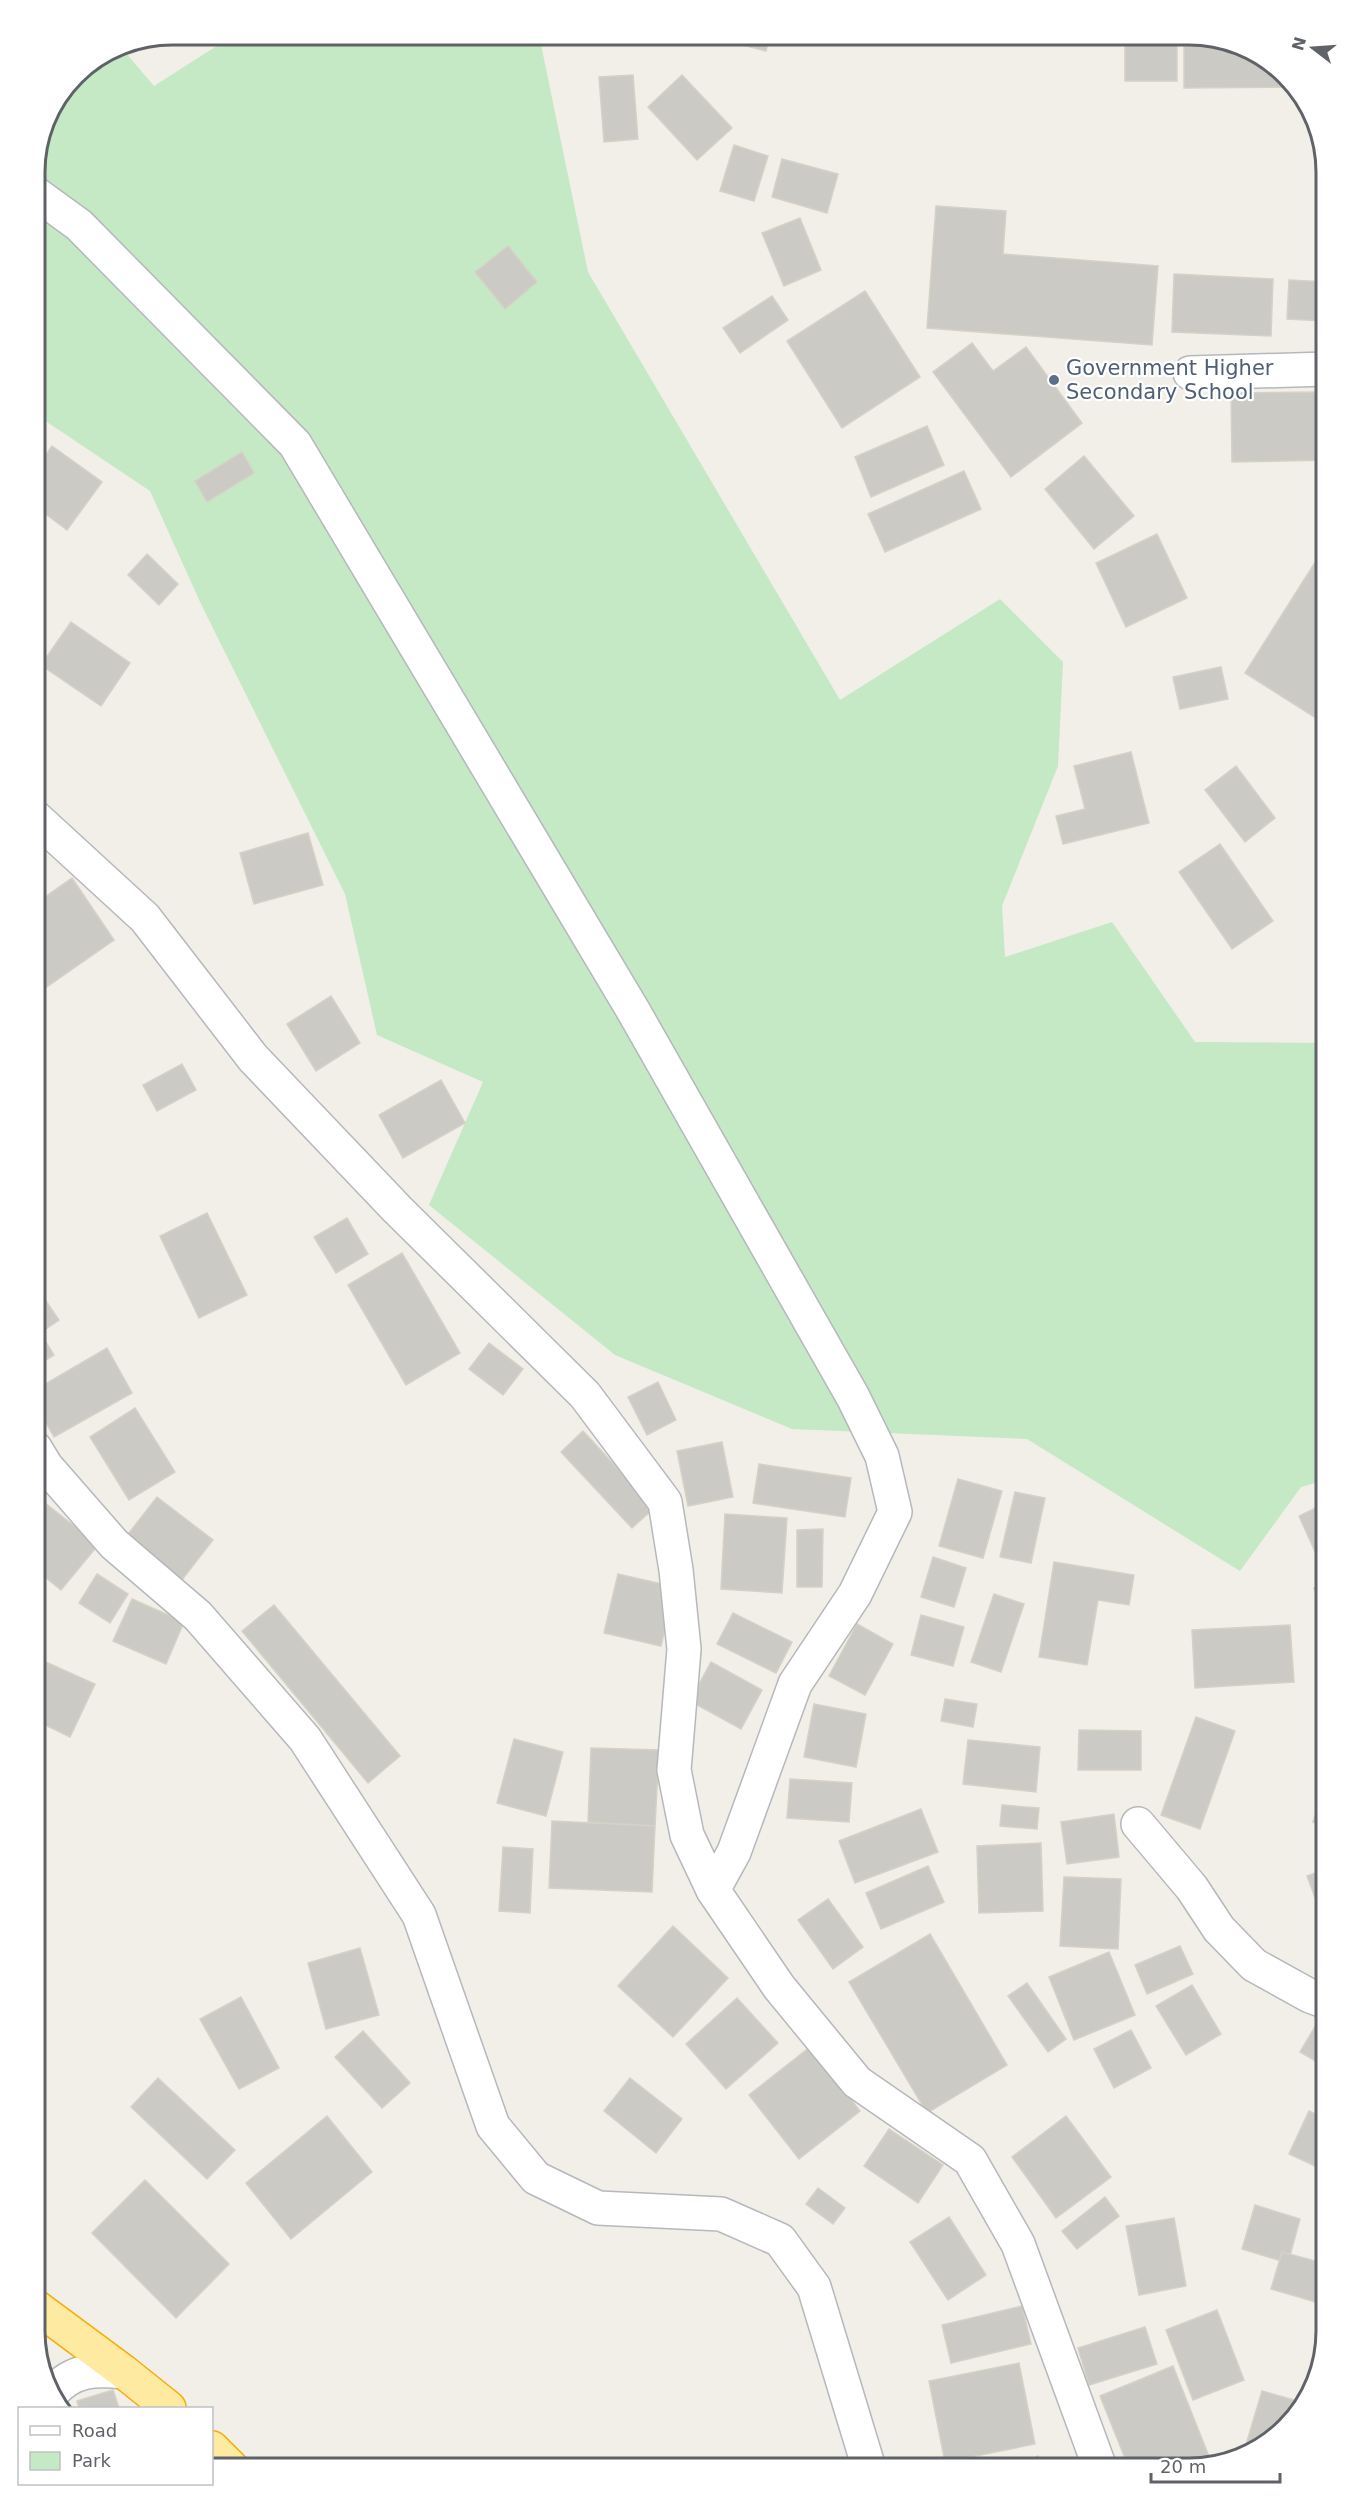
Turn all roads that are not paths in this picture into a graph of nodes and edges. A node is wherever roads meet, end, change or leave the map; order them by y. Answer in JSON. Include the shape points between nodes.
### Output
{"nodes":[{"id":1,"x":45,"y":200,"type":"edge"},
{"id":2,"x":1316,"y":369,"type":"edge"},
{"id":3,"x":1191,"y":373,"type":"dead end"},
{"id":4,"x":45,"y":826,"type":"edge"},
{"id":5,"x":45,"y":1464,"type":"edge"},
{"id":6,"x":1138,"y":1824,"type":"dead end"},
{"id":7,"x":713,"y":1890,"type":"junction"},
{"id":8,"x":1316,"y":1998,"type":"edge"},
{"id":9,"x":45,"y":2314,"type":"edge"},
{"id":10,"x":124,"y":2372,"type":"junction"},
{"id":11,"x":58,"y":2386,"type":"edge"},
{"id":12,"x":167,"y":2407,"type":"edge"},
{"id":13,"x":866,"y":2458,"type":"edge"},
{"id":14,"x":1096,"y":2458,"type":"edge"}],
"edges":[{"from":1,"to":7,"type":"street","via":[[79,225],[295,444],[634,1012],[853,1397],[882,1456],[895,1512],[855,1594],[795,1684],[734,1852]]},
{"from":2,"to":3,"type":"street"},
{"from":4,"to":7,"type":"street","via":[[145,918],[253,1058],[397,1209],[585,1395],[665,1502],[684,1649],[675,1770],[687,1835]]},
{"from":5,"to":13,"type":"street","via":[[114,1544],[198,1616],[305,1739],[419,1915],[493,2126],[536,2178],[598,2208],[721,2214],[780,2240],[814,2287]]},
{"from":6,"to":8,"type":"street","via":[[1192,1888],[1219,1929],[1254,1965]]},
{"from":7,"to":14,"type":"street","via":[[779,1987],[857,2082],[970,2160],[1018,2244]]},
{"from":9,"to":10,"type":"highway"},
{"from":10,"to":11,"type":"street","via":[[77,2373]]},
{"from":10,"to":12,"type":"highway"}]}
